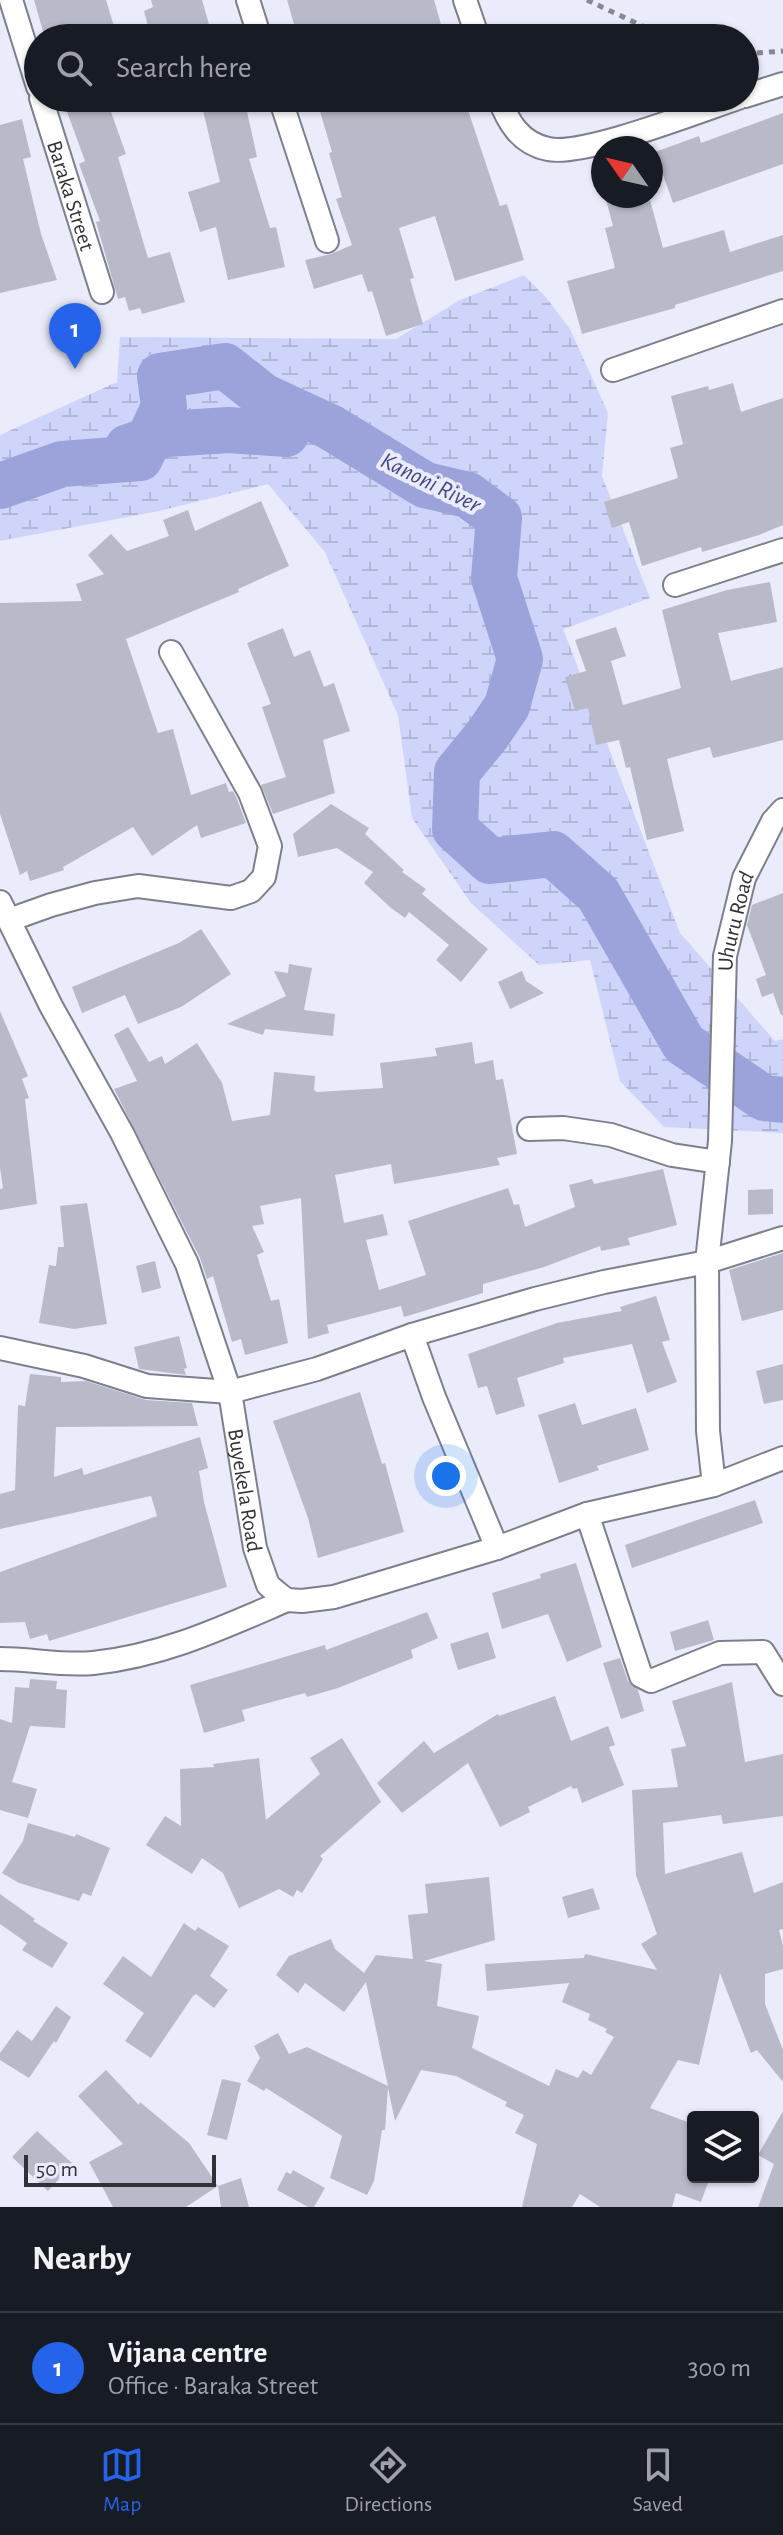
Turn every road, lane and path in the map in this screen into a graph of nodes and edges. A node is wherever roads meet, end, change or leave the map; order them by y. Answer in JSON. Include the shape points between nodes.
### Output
{"nodes":[{"id":1,"x":11,"y":0,"type":"edge"},
{"id":2,"x":248,"y":0,"type":"edge"},
{"id":3,"x":465,"y":0,"type":"edge"},
{"id":4,"x":587,"y":0,"type":"edge"},
{"id":5,"x":256,"y":24,"type":"edge"},
{"id":6,"x":473,"y":24,"type":"edge"},
{"id":7,"x":638,"y":24,"type":"edge"},
{"id":8,"x":24,"y":42,"type":"edge"},
{"id":9,"x":783,"y":51,"type":"edge"},
{"id":10,"x":759,"y":53,"type":"edge"},
{"id":11,"x":783,"y":84,"type":"edge"},
{"id":12,"x":759,"y":92,"type":"edge"},
{"id":13,"x":45,"y":112,"type":"edge"},
{"id":14,"x":285,"y":112,"type":"edge"},
{"id":15,"x":505,"y":112,"type":"edge"},
{"id":16,"x":694,"y":112,"type":"edge"},
{"id":17,"x":327,"y":241,"type":"dead end"},
{"id":18,"x":102,"y":292,"type":"dead end"},
{"id":19,"x":783,"y":311,"type":"edge"},
{"id":20,"x":613,"y":370,"type":"dead end"},
{"id":21,"x":783,"y":550,"type":"edge"},
{"id":22,"x":675,"y":585,"type":"dead end"},
{"id":23,"x":171,"y":652,"type":"dead end"},
{"id":24,"x":783,"y":810,"type":"edge"},
{"id":25,"x":5,"y":911,"type":"edge"},
{"id":26,"x":529,"y":1129,"type":"dead end"},
{"id":27,"x":719,"y":1152,"type":"junction"},
{"id":28,"x":783,"y":1238,"type":"edge"},
{"id":29,"x":707,"y":1262,"type":"junction"},
{"id":30,"x":412,"y":1335,"type":"junction"},
{"id":31,"x":0,"y":1348,"type":"edge"},
{"id":32,"x":230,"y":1392,"type":"junction"},
{"id":33,"x":783,"y":1458,"type":"edge"},
{"id":34,"x":714,"y":1485,"type":"junction"},
{"id":35,"x":587,"y":1514,"type":"junction"},
{"id":36,"x":497,"y":1548,"type":"junction"},
{"id":37,"x":287,"y":1600,"type":"junction"},
{"id":38,"x":0,"y":1659,"type":"edge"},
{"id":39,"x":783,"y":1684,"type":"edge"}],
"edges":[{"from":1,"to":8,"type":"street"},
{"from":2,"to":5,"type":"street"},
{"from":3,"to":6,"type":"street"},
{"from":4,"to":7,"type":"path"},
{"from":9,"to":10,"type":"path"},
{"from":11,"to":12,"type":"street"},
{"from":13,"to":18,"type":"street","name":"Baraka Street"},
{"from":14,"to":17,"type":"street"},
{"from":15,"to":16,"type":"street","via":[[515,133],[547,149],[576,150]]},
{"from":19,"to":20,"type":"street"},
{"from":21,"to":22,"type":"street"},
{"from":23,"to":25,"type":"street","via":[[250,793],[270,846],[264,877],[251,891],[231,898],[138,886]]},
{"from":24,"to":27,"type":"street","name":"Uhuru Road","via":[[744,878],[725,956]]},
{"from":25,"to":32,"type":"street","name":"Buyekela Road","via":[[187,1264]]},
{"from":26,"to":27,"type":"street","via":[[611,1135],[672,1155]]},
{"from":27,"to":29,"type":"street","name":"Uhuru Road"},
{"from":28,"to":29,"type":"street"},
{"from":29,"to":30,"type":"street","via":[[590,1285]]},
{"from":29,"to":34,"type":"street","name":"Uhuru Road"},
{"from":30,"to":32,"type":"street","via":[[317,1369]]},
{"from":30,"to":36,"type":"street"},
{"from":31,"to":32,"type":"street","via":[[147,1386]]},
{"from":32,"to":37,"type":"street","name":"Buyekela Road","via":[[255,1548],[268,1585]]},
{"from":33,"to":34,"type":"street"},
{"from":34,"to":35,"type":"street"},
{"from":35,"to":36,"type":"street"},
{"from":35,"to":39,"type":"street","via":[[641,1676],[651,1681],[720,1653],[763,1652]]},
{"from":36,"to":37,"type":"street","via":[[334,1597]]},
{"from":37,"to":38,"type":"street","via":[[150,1653],[91,1664]]}]}
